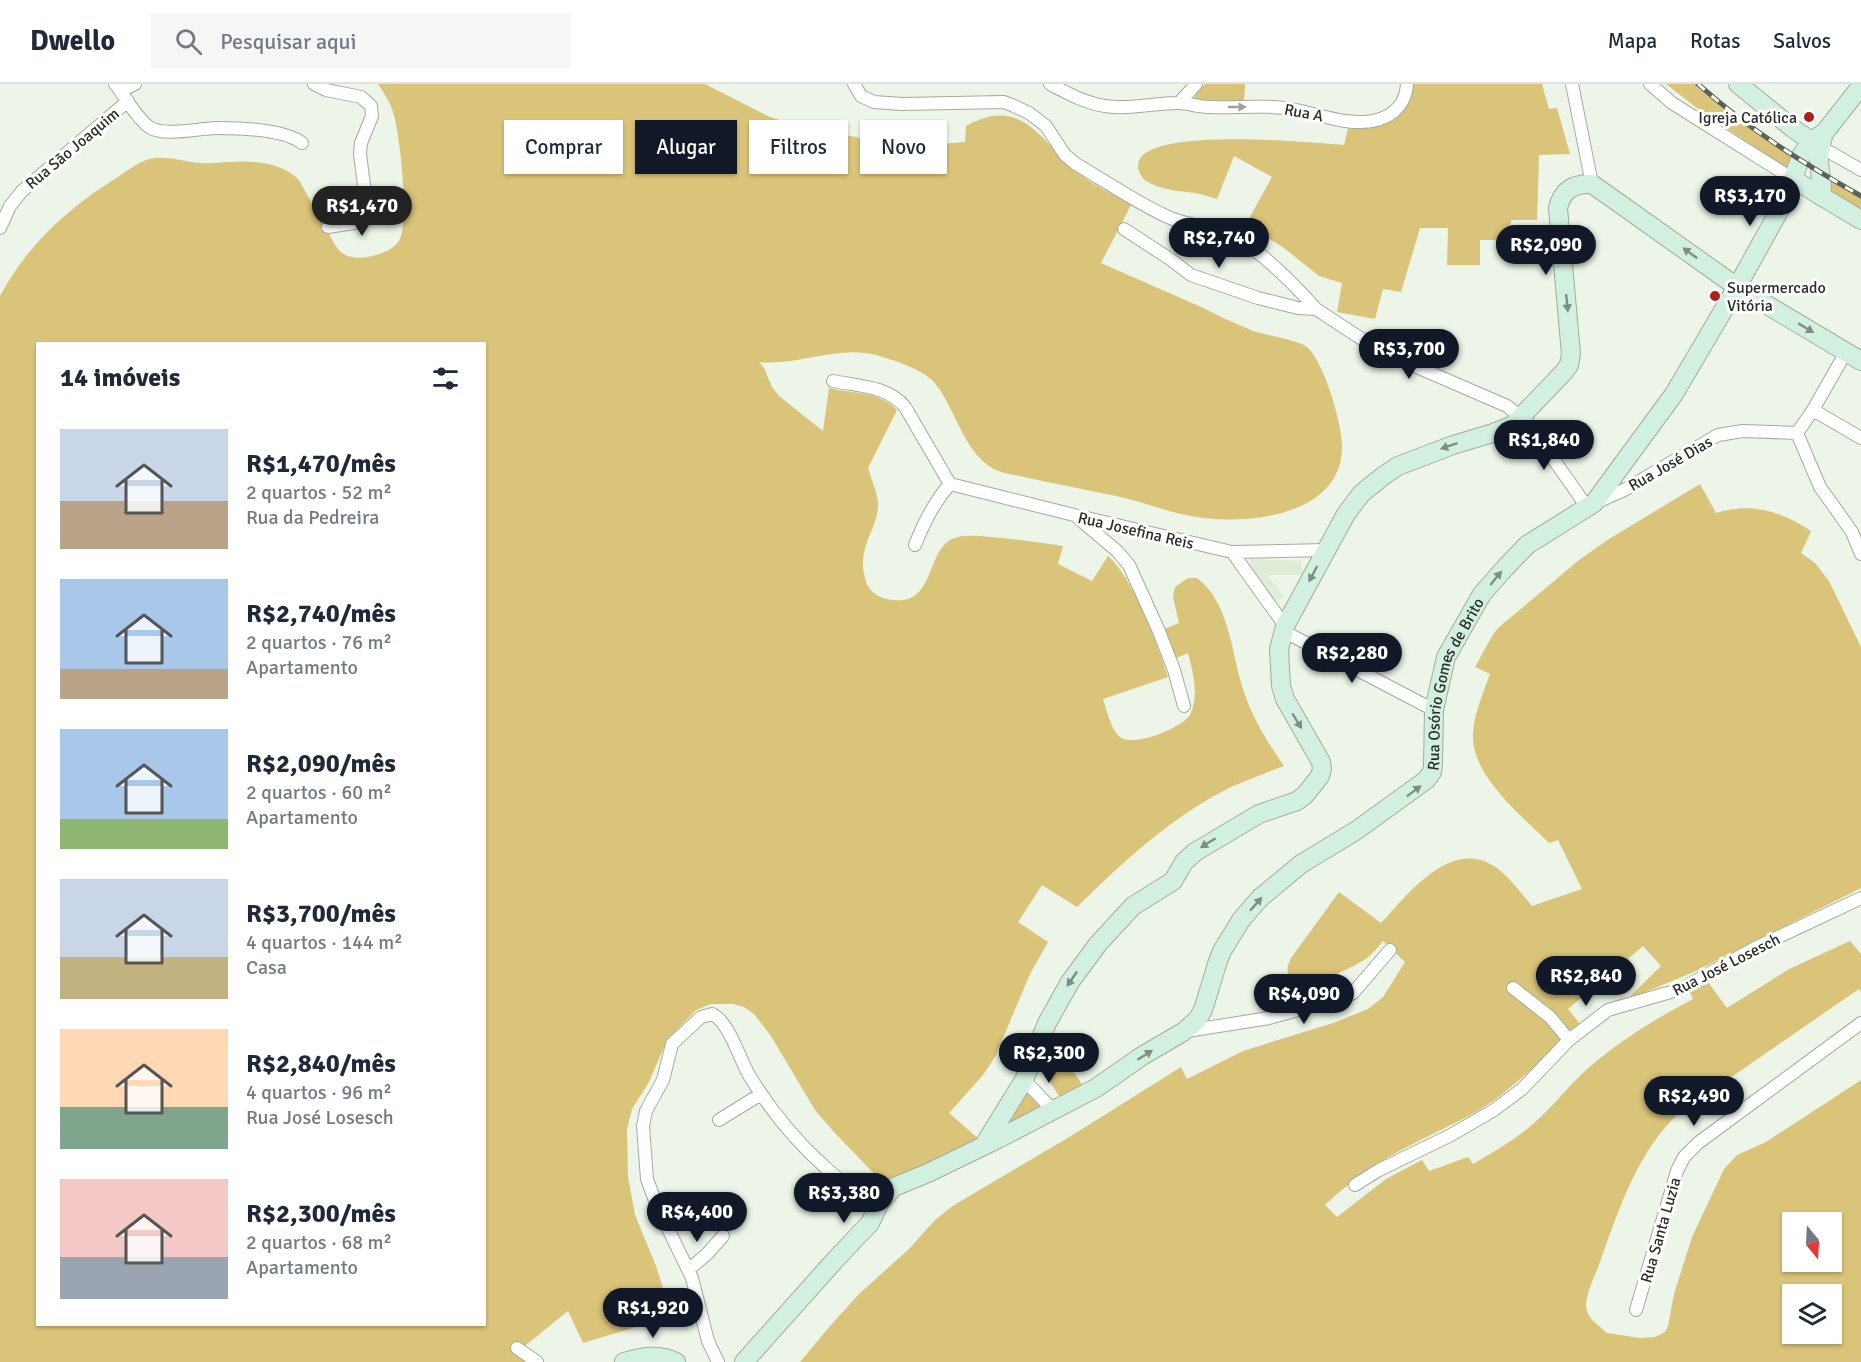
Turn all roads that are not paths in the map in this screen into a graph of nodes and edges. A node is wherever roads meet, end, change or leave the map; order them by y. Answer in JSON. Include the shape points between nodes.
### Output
{"nodes":[{"id":1,"x":135,"y":84,"type":"edge"},
{"id":2,"x":314,"y":84,"type":"edge"},
{"id":3,"x":854,"y":84,"type":"edge"},
{"id":4,"x":1050,"y":84,"type":"edge"},
{"id":5,"x":1196,"y":84,"type":"edge"},
{"id":6,"x":1407,"y":84,"type":"edge"},
{"id":7,"x":1572,"y":84,"type":"edge"},
{"id":8,"x":1650,"y":84,"type":"edge"},
{"id":9,"x":1738,"y":84,"type":"edge"},
{"id":10,"x":1861,"y":86,"type":"edge"},
{"id":11,"x":121,"y":92,"type":"edge"},
{"id":12,"x":1179,"y":103,"type":"junction"},
{"id":13,"x":1819,"y":140,"type":"junction"},
{"id":14,"x":302,"y":143,"type":"dead end"},
{"id":15,"x":1861,"y":170,"type":"edge"},
{"id":16,"x":1793,"y":179,"type":"junction"},
{"id":17,"x":1592,"y":184,"type":"junction"},
{"id":18,"x":1822,"y":197,"type":"junction"},
{"id":19,"x":1861,"y":220,"type":"edge"},
{"id":20,"x":328,"y":227,"type":"dead end"},
{"id":21,"x":0,"y":228,"type":"edge"},
{"id":22,"x":1124,"y":229,"type":"dead end"},
{"id":23,"x":1737,"y":287,"type":"junction"},
{"id":24,"x":1316,"y":309,"type":"junction"},
{"id":25,"x":1853,"y":356,"type":"edge"},
{"id":26,"x":833,"y":381,"type":"dead end"},
{"id":27,"x":1813,"y":410,"type":"junction"},
{"id":28,"x":1522,"y":417,"type":"junction"},
{"id":29,"x":1797,"y":433,"type":"junction"},
{"id":30,"x":1861,"y":438,"type":"edge"},
{"id":31,"x":950,"y":484,"type":"junction"},
{"id":32,"x":1590,"y":505,"type":"junction"},
{"id":33,"x":1074,"y":515,"type":"junction"},
{"id":34,"x":915,"y":545,"type":"dead end"},
{"id":35,"x":1326,"y":550,"type":"junction"},
{"id":36,"x":1232,"y":552,"type":"junction"},
{"id":37,"x":1861,"y":554,"type":"edge"},
{"id":38,"x":1284,"y":629,"type":"junction"},
{"id":39,"x":1184,"y":706,"type":"dead end"},
{"id":40,"x":1434,"y":710,"type":"junction"},
{"id":41,"x":1861,"y":898,"type":"edge"},
{"id":42,"x":1390,"y":951,"type":"dead end"},
{"id":43,"x":1512,"y":988,"type":"dead end"},
{"id":44,"x":1861,"y":1023,"type":"edge"},
{"id":45,"x":1183,"y":1032,"type":"junction"},
{"id":46,"x":1569,"y":1040,"type":"junction"},
{"id":47,"x":1023,"y":1080,"type":"junction"},
{"id":48,"x":761,"y":1094,"type":"junction"},
{"id":49,"x":1053,"y":1110,"type":"junction"},
{"id":50,"x":719,"y":1120,"type":"dead end"},
{"id":51,"x":984,"y":1145,"type":"junction"},
{"id":52,"x":1355,"y":1185,"type":"dead end"},
{"id":53,"x":876,"y":1209,"type":"junction"},
{"id":54,"x":723,"y":1236,"type":"dead end"},
{"id":55,"x":688,"y":1270,"type":"junction"},
{"id":56,"x":1636,"y":1310,"type":"dead end"},
{"id":57,"x":517,"y":1348,"type":"dead end"},
{"id":58,"x":537,"y":1362,"type":"edge"},
{"id":59,"x":624,"y":1362,"type":"edge"},
{"id":60,"x":676,"y":1362,"type":"edge"},
{"id":61,"x":718,"y":1362,"type":"edge"},
{"id":62,"x":744,"y":1362,"type":"edge"}],
"edges":[{"from":1,"to":11,"type":"street","name":"Rua São Joaquim"},
{"from":2,"to":20,"type":"street","via":[[361,97],[371,106],[372,116],[360,154],[368,215],[360,222]]},
{"from":3,"to":24,"type":"street","via":[[861,96],[874,102],[1004,102],[1022,109],[1046,126],[1065,155],[1076,164],[1168,217],[1238,239],[1289,280]]},
{"from":4,"to":12,"type":"street","name":"Rua A","via":[[1103,106]]},
{"from":5,"to":12,"type":"street"},
{"from":12,"to":6,"type":"street","name":"Rua A","one_way":true,"via":[[1286,108],[1367,122],[1398,108]]},
{"from":7,"to":17,"type":"street"},
{"from":8,"to":16,"type":"street","via":[[1672,103]]},
{"from":9,"to":13,"type":"street"},
{"from":10,"to":13,"type":"street","name":"Rua Osório Gomes de Brito"},
{"from":11,"to":14,"type":"street","via":[[150,128],[161,132],[252,130]]},
{"from":11,"to":21,"type":"street","name":"Rua São Joaquim","via":[[22,191]]},
{"from":13,"to":15,"type":"street"},
{"from":13,"to":16,"type":"street","name":"Rua Osório Gomes de Brito","via":[[1799,160]]},
{"from":13,"to":18,"type":"street"},
{"from":16,"to":18,"type":"street"},
{"from":16,"to":23,"type":"street","name":"Rua Osório Gomes de Brito"},
{"from":23,"to":17,"type":"street","one_way":true},
{"from":17,"to":28,"type":"street","one_way":true,"via":[[1576,184],[1561,198],[1558,208],[1569,365]]},
{"from":18,"to":19,"type":"street"},
{"from":22,"to":24,"type":"street","via":[[1191,275],[1258,298]]},
{"from":23,"to":25,"type":"street","one_way":true},
{"from":23,"to":32,"type":"street","name":"Rua Osório Gomes de Brito","via":[[1674,394]]},
{"from":24,"to":28,"type":"street","via":[[1380,351],[1507,406]]},
{"from":25,"to":27,"type":"street"},
{"from":26,"to":31,"type":"street","via":[[887,392],[897,398]]},
{"from":27,"to":29,"type":"street"},
{"from":27,"to":30,"type":"street"},
{"from":28,"to":32,"type":"street"},
{"from":28,"to":35,"type":"street","one_way":true,"via":[[1504,430],[1422,456],[1383,476],[1361,494]]},
{"from":29,"to":32,"type":"street","name":"Rua José Dias","via":[[1743,431],[1718,435],[1626,489]]},
{"from":29,"to":37,"type":"street","via":[[1820,487],[1852,532]]},
{"from":31,"to":33,"type":"street","name":"Rua Josefina Reis"},
{"from":31,"to":34,"type":"street","via":[[926,518]]},
{"from":40,"to":32,"type":"street","name":"Rua Osório Gomes de Brito","one_way":true,"via":[[1446,657],[1482,594],[1527,545]]},
{"from":33,"to":36,"type":"street","name":"Rua Josefina Reis"},
{"from":33,"to":39,"type":"street","via":[[1129,565],[1158,628]]},
{"from":35,"to":36,"type":"street","name":"Rua Josefina Reis"},
{"from":35,"to":38,"type":"street","one_way":true},
{"from":36,"to":38,"type":"street"},
{"from":38,"to":40,"type":"street"},
{"from":38,"to":47,"type":"street","one_way":true,"via":[[1279,649],[1281,686],[1321,762],[1320,776],[1297,801],[1259,814],[1195,852],[1173,881],[1128,910],[1070,982],[1047,1023]]},
{"from":45,"to":40,"type":"street","name":"Rua Osório Gomes de Brito","one_way":true,"via":[[1203,1010],[1222,951],[1260,898],[1301,864],[1357,830],[1426,780],[1433,765]]},
{"from":41,"to":46,"type":"street","name":"Rua José Losesch","via":[[1753,949],[1681,989],[1608,1010]]},
{"from":42,"to":45,"type":"street","via":[[1345,997],[1263,1019]]},
{"from":43,"to":46,"type":"street","via":[[1550,1017]]},
{"from":44,"to":56,"type":"street","name":"Rua Santa Luzia","via":[[1684,1157]]},
{"from":49,"to":45,"type":"street","name":"Rua Osório Gomes de Brito","one_way":true,"via":[[1096,1088]]},
{"from":46,"to":52,"type":"street","name":"Rua José Losesch","via":[[1530,1081],[1494,1110]]},
{"from":47,"to":49,"type":"street"},
{"from":47,"to":51,"type":"street"},
{"from":48,"to":50,"type":"street"},
{"from":48,"to":53,"type":"street","via":[[827,1169]]},
{"from":48,"to":55,"type":"street","via":[[727,1030],[714,1015],[701,1017],[672,1044],[663,1080],[643,1118],[646,1174]]},
{"from":49,"to":51,"type":"street","name":"Rua Osório Gomes de Brito"},
{"from":51,"to":53,"type":"street","name":"Rua Osório Gomes de Brito","via":[[898,1184]]},
{"from":53,"to":62,"type":"street","name":"Rua Osório Gomes de Brito","via":[[867,1227]]},
{"from":54,"to":55,"type":"street"},
{"from":55,"to":61,"type":"street"},
{"from":57,"to":58,"type":"street"},
{"from":59,"to":60,"type":"street","via":[[662,1357]]}]}
